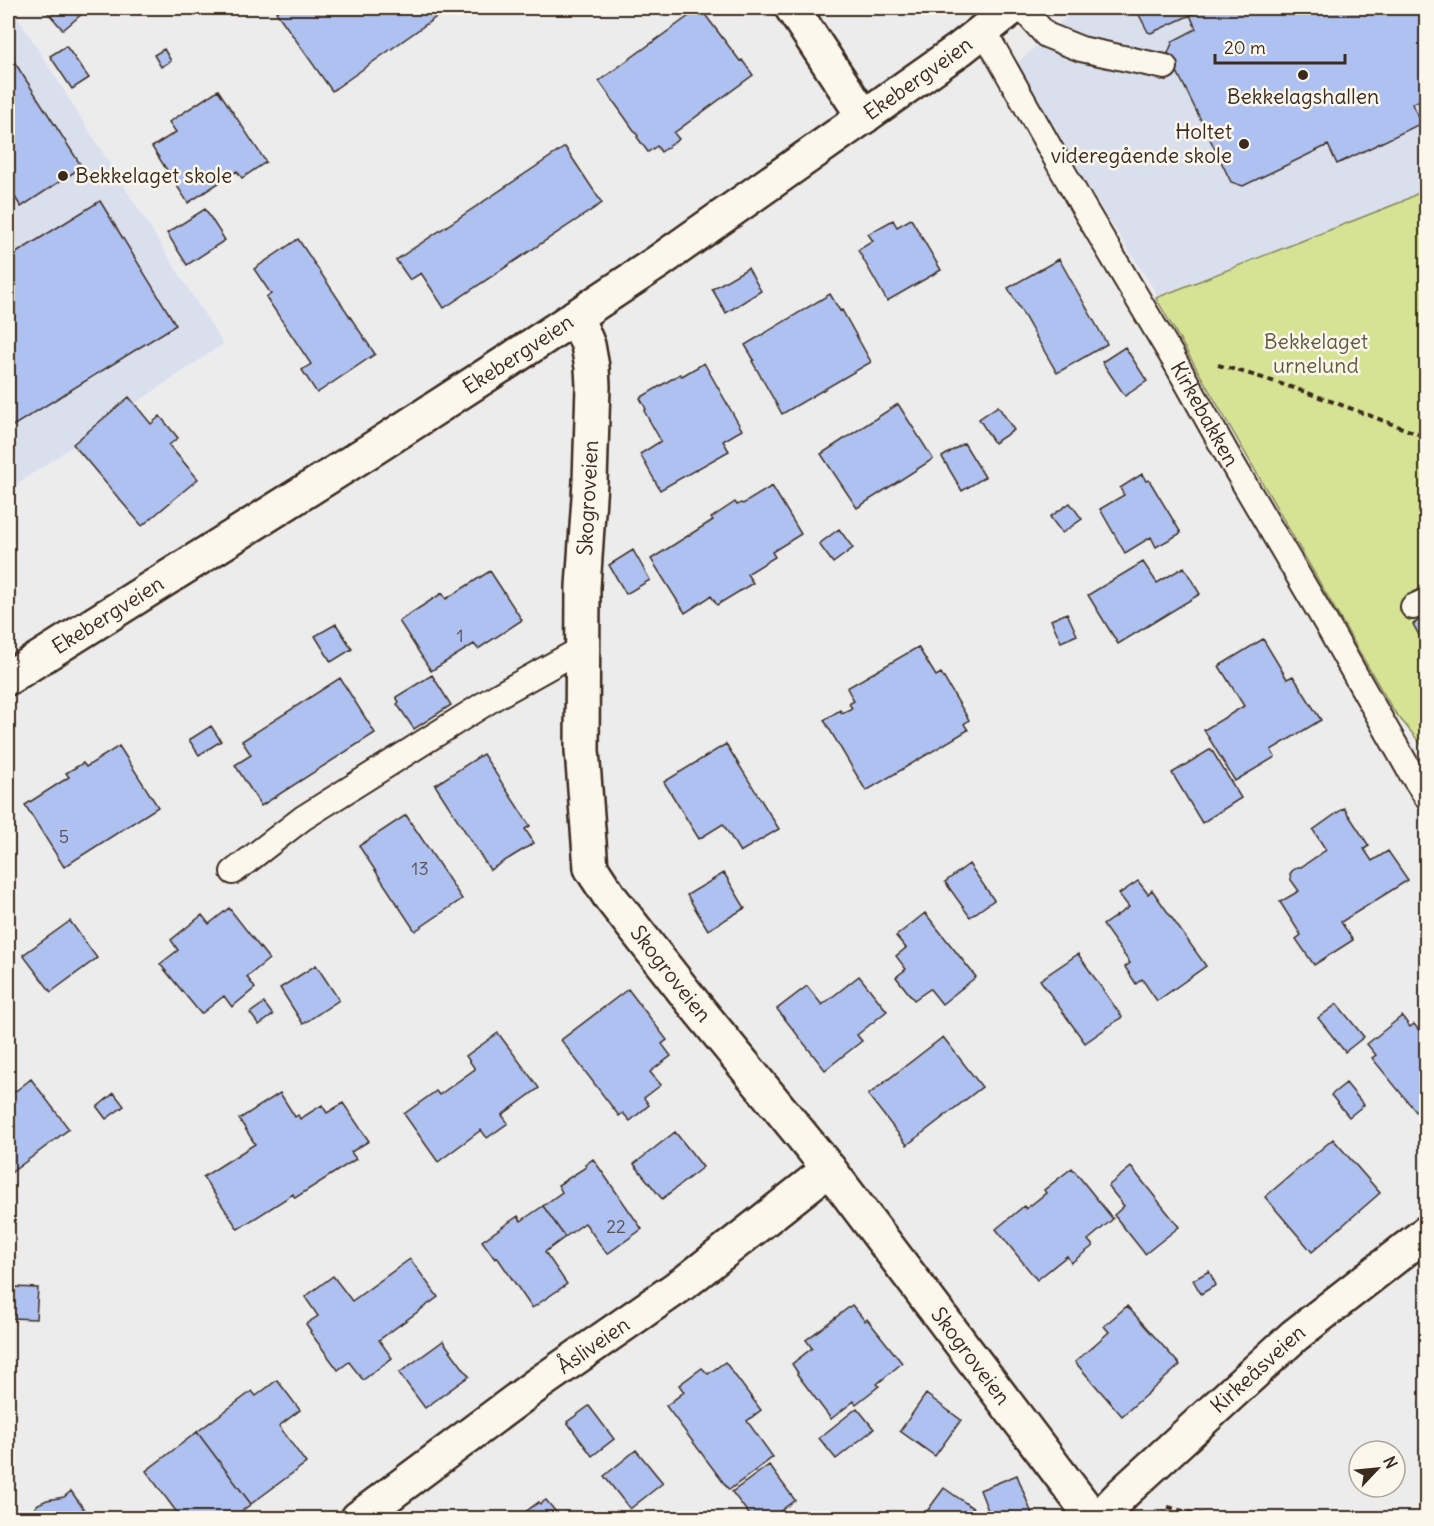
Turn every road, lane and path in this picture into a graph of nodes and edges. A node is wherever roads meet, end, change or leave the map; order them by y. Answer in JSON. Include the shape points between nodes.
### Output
{"nodes":[{"id":1,"x":792,"y":8,"type":"edge"},
{"id":2,"x":1012,"y":8,"type":"edge"},
{"id":3,"x":1022,"y":8,"type":"edge"},
{"id":4,"x":984,"y":31,"type":"junction"},
{"id":5,"x":1165,"y":67,"type":"dead end"},
{"id":6,"x":864,"y":117,"type":"junction"},
{"id":7,"x":576,"y":316,"type":"junction"},
{"id":8,"x":1173,"y":358,"type":"junction"},
{"id":9,"x":1426,"y":437,"type":"edge"},
{"id":10,"x":583,"y":648,"type":"junction"},
{"id":11,"x":8,"y":678,"type":"edge"},
{"id":12,"x":1426,"y":795,"type":"edge"},
{"id":13,"x":233,"y":872,"type":"dead end"},
{"id":14,"x":829,"y":1169,"type":"junction"},
{"id":15,"x":1426,"y":1233,"type":"edge"},
{"id":16,"x":358,"y":1518,"type":"edge"},
{"id":17,"x":1093,"y":1518,"type":"edge"},
{"id":18,"x":1099,"y":1518,"type":"edge"}],
"edges":[{"from":1,"to":6,"type":"street"},
{"from":2,"to":4,"type":"street","name":"Ekebergveien"},
{"from":3,"to":5,"type":"lane","via":[[1046,35],[1081,49]]},
{"from":4,"to":6,"type":"street","name":"Ekebergveien"},
{"from":4,"to":8,"type":"lane","name":"Kirkebakken"},
{"from":6,"to":7,"type":"street","name":"Ekebergveien"},
{"from":7,"to":10,"type":"street","name":"Skogroveien","via":[[588,345],[593,386]]},
{"from":7,"to":11,"type":"street","name":"Ekebergveien"},
{"from":8,"to":9,"type":"path","via":[[1255,375]]},
{"from":8,"to":12,"type":"lane","name":"Kirkebakken","via":[[1405,765]]},
{"from":10,"to":13,"type":"lane","via":[[497,696],[303,818]]},
{"from":10,"to":14,"type":"street","name":"Skogroveien","via":[[582,750],[591,868],[690,999]]},
{"from":14,"to":16,"type":"street","name":"Åsliveien","via":[[688,1280],[538,1384]]},
{"from":14,"to":17,"type":"street","name":"Skogroveien"},
{"from":15,"to":18,"type":"street","name":"Kirkeåsveien","via":[[1294,1336]]}]}
